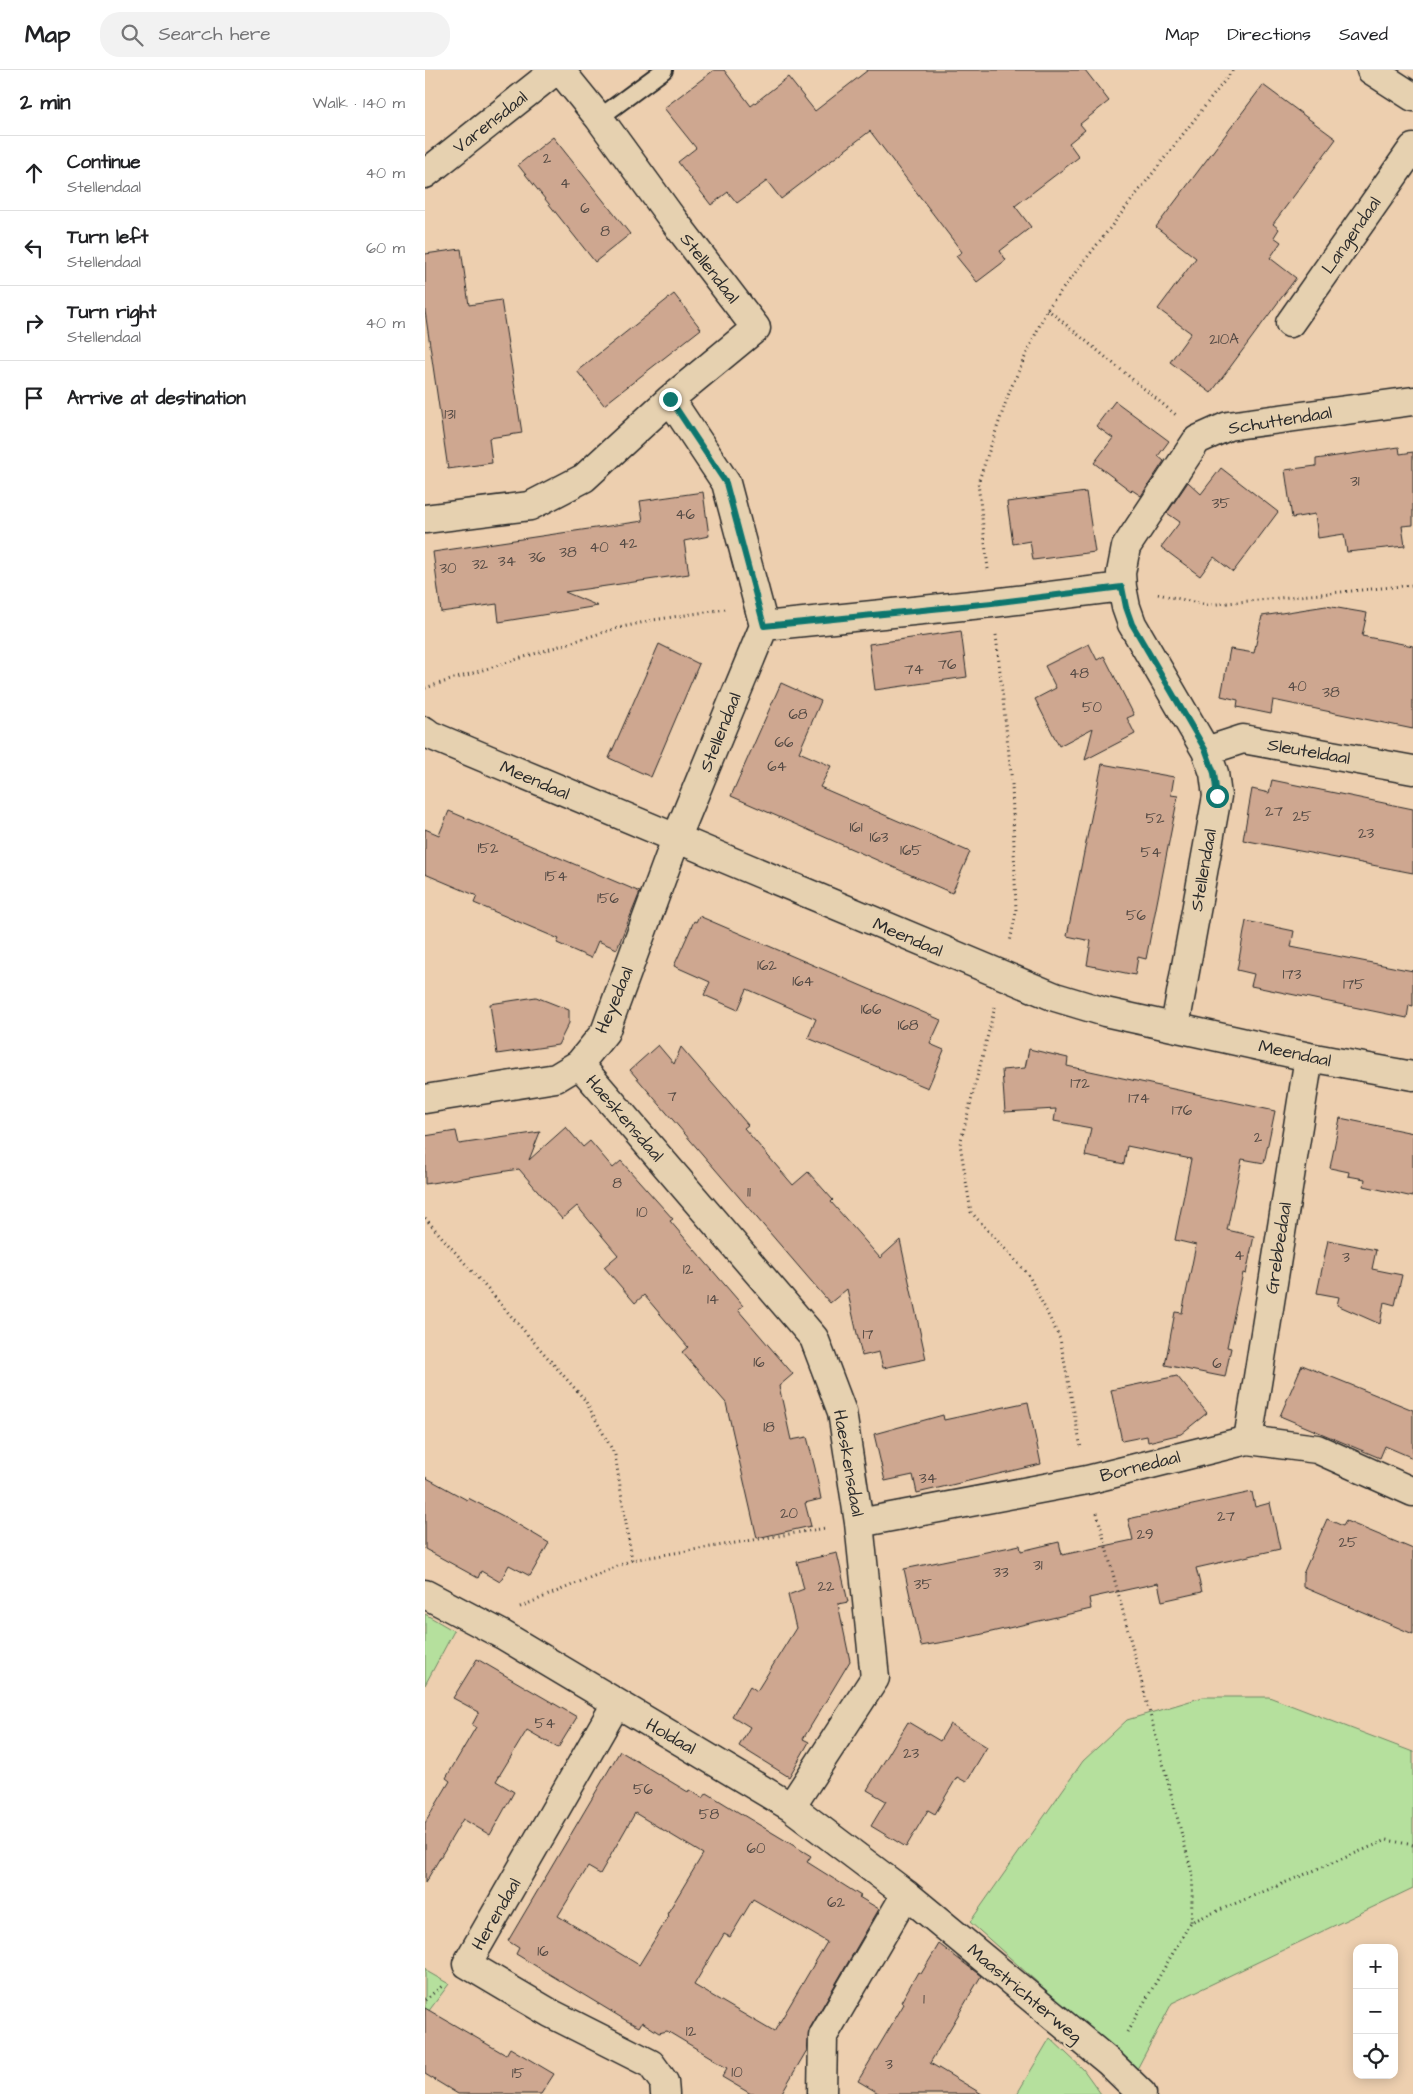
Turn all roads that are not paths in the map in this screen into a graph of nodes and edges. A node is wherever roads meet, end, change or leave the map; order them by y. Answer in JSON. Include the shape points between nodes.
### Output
{"nodes":[{"id":1,"x":556,"y":70,"type":"edge"},
{"id":2,"x":560,"y":70,"type":"edge"},
{"id":3,"x":664,"y":70,"type":"edge"},
{"id":4,"x":1371,"y":70,"type":"edge"},
{"id":5,"x":1413,"y":97,"type":"edge"},
{"id":6,"x":599,"y":118,"type":"junction"},
{"id":7,"x":1413,"y":148,"type":"edge"},
{"id":8,"x":425,"y":174,"type":"edge"},
{"id":9,"x":1290,"y":323,"type":"dead end"},
{"id":10,"x":670,"y":399,"type":"junction"},
{"id":11,"x":1413,"y":401,"type":"edge"},
{"id":12,"x":425,"y":519,"type":"edge"},
{"id":13,"x":1122,"y":587,"type":"junction"},
{"id":14,"x":761,"y":615,"type":"junction"},
{"id":15,"x":425,"y":731,"type":"edge"},
{"id":16,"x":1206,"y":751,"type":"junction"},
{"id":17,"x":1413,"y":770,"type":"edge"},
{"id":18,"x":676,"y":839,"type":"junction"},
{"id":19,"x":1175,"y":1026,"type":"junction"},
{"id":20,"x":1309,"y":1057,"type":"junction"},
{"id":21,"x":579,"y":1064,"type":"junction"},
{"id":22,"x":1413,"y":1076,"type":"edge"},
{"id":23,"x":425,"y":1099,"type":"edge"},
{"id":24,"x":1248,"y":1440,"type":"junction"},
{"id":25,"x":1413,"y":1492,"type":"edge"},
{"id":26,"x":859,"y":1523,"type":"junction"},
{"id":27,"x":425,"y":1594,"type":"edge"},
{"id":28,"x":616,"y":1704,"type":"junction"},
{"id":29,"x":791,"y":1807,"type":"junction"},
{"id":30,"x":907,"y":1894,"type":"junction"},
{"id":31,"x":665,"y":2094,"type":"edge"},
{"id":32,"x":823,"y":2094,"type":"edge"},
{"id":33,"x":1142,"y":2094,"type":"edge"}],
"edges":[{"from":1,"to":8,"type":"street","name":"Varensdaal"},
{"from":2,"to":6,"type":"street"},
{"from":3,"to":6,"type":"lane"},
{"from":4,"to":5,"type":"street"},
{"from":6,"to":10,"type":"street","name":"Stellendaal","via":[[756,328]]},
{"from":7,"to":9,"type":"street","name":"Langendaal"},
{"from":10,"to":12,"type":"street","name":"Stellendaal","via":[[584,478],[530,506]]},
{"from":10,"to":14,"type":"street","via":[[726,483]]},
{"from":11,"to":13,"type":"street","name":"Schuttendaal","via":[[1228,426],[1197,440],[1126,547]]},
{"from":13,"to":14,"type":"street","via":[[992,603]]},
{"from":13,"to":16,"type":"street","name":"Stellendaal","via":[[1132,624]]},
{"from":14,"to":18,"type":"street","name":"Stellendaal"},
{"from":15,"to":18,"type":"street","name":"Meendaal"},
{"from":16,"to":17,"type":"street","name":"Sleuteldaal","via":[[1243,740]]},
{"from":16,"to":19,"type":"street","name":"Stellendaal","via":[[1214,773],[1217,796]]},
{"from":18,"to":19,"type":"street","name":"Meendaal","via":[[1055,997],[1105,1012]]},
{"from":18,"to":21,"type":"street","name":"Heyedaal","via":[[605,1032]]},
{"from":19,"to":20,"type":"street","name":"Meendaal"},
{"from":20,"to":22,"type":"street","name":"Meendaal"},
{"from":20,"to":24,"type":"street","name":"Grebbedaal"},
{"from":21,"to":23,"type":"street","name":"Heyedaal","via":[[556,1078]]},
{"from":21,"to":26,"type":"street","name":"Haeskensdaal","via":[[814,1338],[842,1412]]},
{"from":24,"to":25,"type":"street","name":"Bornedaal","via":[[1317,1449]]},
{"from":24,"to":26,"type":"street","name":"Bornedaal","via":[[1087,1480]]},
{"from":26,"to":29,"type":"street","name":"Haeskensdaal","via":[[875,1678]]},
{"from":27,"to":28,"type":"street","name":"Holdaal","via":[[503,1635]]},
{"from":28,"to":29,"type":"street","name":"Holdaal"},
{"from":28,"to":31,"type":"street","name":"Herendaal","via":[[467,1964],[549,2013],[651,2064],[664,2082]]},
{"from":29,"to":30,"type":"street","name":"Holdaal"},
{"from":30,"to":32,"type":"street","via":[[823,2036]]},
{"from":30,"to":33,"type":"street","name":"Maastrichterweg","via":[[1109,2062]]}]}
